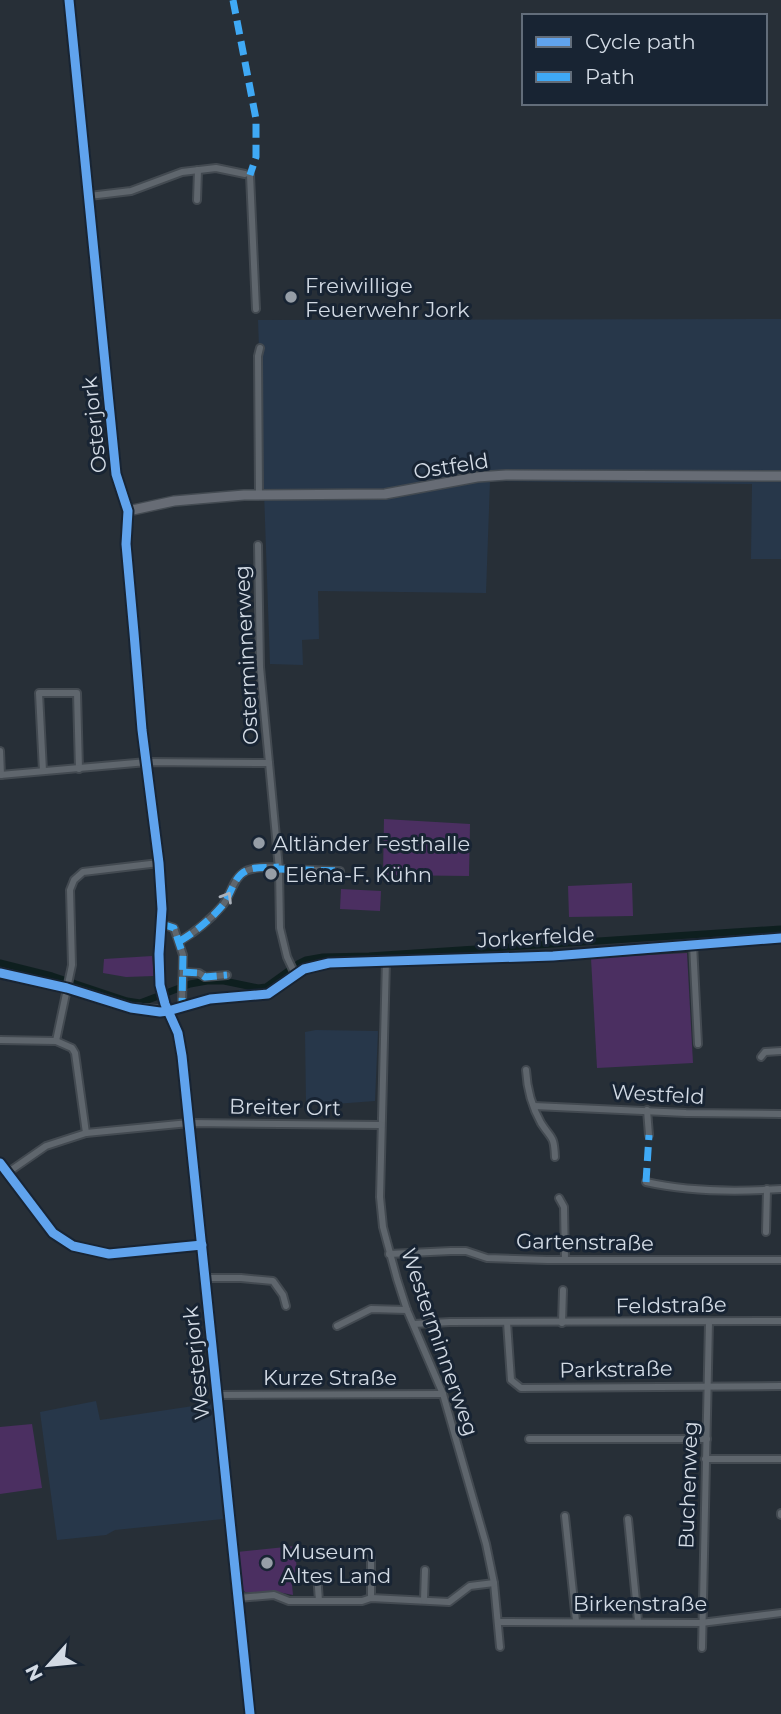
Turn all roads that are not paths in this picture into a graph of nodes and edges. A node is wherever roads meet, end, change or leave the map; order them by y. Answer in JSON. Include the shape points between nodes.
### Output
{"nodes":[{"id":1,"x":69,"y":0,"type":"edge"},
{"id":2,"x":198,"y":170,"type":"junction"},
{"id":3,"x":89,"y":196,"type":"junction"},
{"id":4,"x":197,"y":200,"type":"dead end"},
{"id":5,"x":256,"y":309,"type":"dead end"},
{"id":6,"x":260,"y":348,"type":"dead end"},
{"id":7,"x":781,"y":476,"type":"edge"},
{"id":8,"x":259,"y":495,"type":"junction"},
{"id":9,"x":128,"y":510,"type":"junction"},
{"id":10,"x":258,"y":545,"type":"dead end"},
{"id":11,"x":0,"y":751,"type":"edge"},
{"id":12,"x":147,"y":762,"type":"junction"},
{"id":13,"x":269,"y":763,"type":"junction"},
{"id":14,"x":79,"y":769,"type":"junction"},
{"id":15,"x":43,"y":771,"type":"junction"},
{"id":16,"x":1,"y":775,"type":"edge"},
{"id":17,"x":159,"y":863,"type":"junction"},
{"id":18,"x":279,"y":868,"type":"junction"},
{"id":19,"x":340,"y":871,"type":"dead end"},
{"id":20,"x":162,"y":924,"type":"junction"},
{"id":21,"x":781,"y":938,"type":"edge"},
{"id":22,"x":180,"y":942,"type":"junction"},
{"id":23,"x":694,"y":944,"type":"junction"},
{"id":24,"x":386,"y":960,"type":"junction"},
{"id":25,"x":293,"y":970,"type":"junction"},
{"id":26,"x":183,"y":972,"type":"junction"},
{"id":27,"x":0,"y":973,"type":"edge"},
{"id":28,"x":227,"y":975,"type":"dead end"},
{"id":29,"x":68,"y":983,"type":"junction"},
{"id":30,"x":182,"y":1006,"type":"junction"},
{"id":31,"x":168,"y":1012,"type":"junction"},
{"id":32,"x":0,"y":1040,"type":"edge"},
{"id":33,"x":56,"y":1041,"type":"junction"},
{"id":34,"x":698,"y":1044,"type":"dead end"},
{"id":35,"x":781,"y":1051,"type":"edge"},
{"id":36,"x":761,"y":1057,"type":"dead end"},
{"id":37,"x":526,"y":1070,"type":"dead end"},
{"id":38,"x":534,"y":1106,"type":"junction"},
{"id":39,"x":647,"y":1110,"type":"junction"},
{"id":40,"x":781,"y":1114,"type":"edge"},
{"id":41,"x":189,"y":1124,"type":"junction"},
{"id":42,"x":382,"y":1125,"type":"junction"},
{"id":43,"x":86,"y":1133,"type":"junction"},
{"id":44,"x":649,"y":1135,"type":"dead end"},
{"id":45,"x":555,"y":1157,"type":"dead end"},
{"id":46,"x":0,"y":1163,"type":"edge"},
{"id":47,"x":7,"y":1173,"type":"junction"},
{"id":48,"x":646,"y":1182,"type":"dead end"},
{"id":49,"x":766,"y":1189,"type":"junction"},
{"id":50,"x":781,"y":1189,"type":"edge"},
{"id":51,"x":559,"y":1198,"type":"dead end"},
{"id":52,"x":766,"y":1232,"type":"dead end"},
{"id":53,"x":202,"y":1245,"type":"junction"},
{"id":54,"x":390,"y":1254,"type":"junction"},
{"id":55,"x":565,"y":1260,"type":"junction"},
{"id":56,"x":781,"y":1260,"type":"edge"},
{"id":57,"x":205,"y":1278,"type":"junction"},
{"id":58,"x":563,"y":1290,"type":"dead end"},
{"id":59,"x":286,"y":1306,"type":"dead end"},
{"id":60,"x":407,"y":1310,"type":"junction"},
{"id":61,"x":781,"y":1321,"type":"edge"},
{"id":62,"x":507,"y":1322,"type":"junction"},
{"id":63,"x":709,"y":1322,"type":"junction"},
{"id":64,"x":562,"y":1323,"type":"junction"},
{"id":65,"x":414,"y":1324,"type":"junction"},
{"id":66,"x":337,"y":1326,"type":"dead end"},
{"id":67,"x":710,"y":1386,"type":"junction"},
{"id":68,"x":781,"y":1386,"type":"edge"},
{"id":69,"x":443,"y":1394,"type":"junction"},
{"id":70,"x":217,"y":1395,"type":"junction"},
{"id":71,"x":707,"y":1438,"type":"junction"},
{"id":72,"x":529,"y":1439,"type":"dead end"},
{"id":73,"x":705,"y":1459,"type":"junction"},
{"id":74,"x":781,"y":1459,"type":"edge"},
{"id":75,"x":565,"y":1516,"type":"dead end"},
{"id":76,"x":628,"y":1519,"type":"dead end"},
{"id":77,"x":371,"y":1558,"type":"dead end"},
{"id":78,"x":425,"y":1570,"type":"dead end"},
{"id":79,"x":317,"y":1574,"type":"dead end"},
{"id":80,"x":494,"y":1583,"type":"junction"},
{"id":81,"x":238,"y":1598,"type":"junction"},
{"id":82,"x":371,"y":1598,"type":"junction"},
{"id":83,"x":425,"y":1600,"type":"junction"},
{"id":84,"x":319,"y":1601,"type":"junction"},
{"id":85,"x":781,"y":1613,"type":"edge"},
{"id":86,"x":576,"y":1621,"type":"junction"},
{"id":87,"x":638,"y":1621,"type":"junction"},
{"id":88,"x":498,"y":1622,"type":"junction"},
{"id":89,"x":701,"y":1623,"type":"junction"},
{"id":90,"x":500,"y":1647,"type":"dead end"},
{"id":91,"x":702,"y":1648,"type":"dead end"},
{"id":92,"x":250,"y":1714,"type":"edge"}],
"edges":[{"from":1,"to":3,"type":"main road","name":"Osterjork"},
{"from":2,"to":3,"type":"street","via":[[131,191]]},
{"from":2,"to":4,"type":"street"},
{"from":2,"to":5,"type":"street","via":[[248,174]]},
{"from":3,"to":9,"type":"main road","name":"Osterjork","via":[[116,474]]},
{"from":6,"to":8,"type":"street"},
{"from":7,"to":8,"type":"main road","name":"Ostfeld","via":[[506,475],[385,494]]},
{"from":8,"to":9,"type":"main road","name":"Ostfeld","via":[[185,499]]},
{"from":9,"to":12,"type":"main road","name":"Osterjork","via":[[126,544]]},
{"from":10,"to":13,"type":"street","name":"Osterminnerweg","via":[[260,667]]},
{"from":11,"to":16,"type":"street"},
{"from":12,"to":13,"type":"street"},
{"from":12,"to":14,"type":"street"},
{"from":12,"to":17,"type":"main road","name":"Osterjork"},
{"from":13,"to":18,"type":"street","name":"Osterminnerweg"},
{"from":14,"to":15,"type":"street"},
{"from":14,"to":15,"type":"street","via":[[77,693],[39,693]]},
{"from":15,"to":16,"type":"street"},
{"from":17,"to":20,"type":"main road","name":"Osterjork"},
{"from":17,"to":29,"type":"street","via":[[83,872],[74,880],[70,890],[73,960]]},
{"from":18,"to":19,"type":"street"},
{"from":22,"to":18,"type":"street","one_way":true,"via":[[224,904],[243,872]]},
{"from":18,"to":25,"type":"street","name":"Osterminnerweg","via":[[280,928]]},
{"from":20,"to":22,"type":"street","via":[[174,928]]},
{"from":20,"to":31,"type":"main road","name":"Osterjork","via":[[159,954]]},
{"from":21,"to":23,"type":"street","name":"Jorkerfelde"},
{"from":22,"to":26,"type":"street"},
{"from":23,"to":24,"type":"street","name":"Jorkerfelde","via":[[553,956]]},
{"from":23,"to":34,"type":"street"},
{"from":24,"to":25,"type":"street","name":"Jorkerfelde"},
{"from":24,"to":42,"type":"street","name":"Westerminnerweg"},
{"from":25,"to":30,"type":"street","name":"Jorkerfelde","via":[[268,994]]},
{"from":26,"to":28,"type":"street"},
{"from":26,"to":30,"type":"street"},
{"from":27,"to":29,"type":"main road"},
{"from":29,"to":31,"type":"main road","via":[[131,1008]]},
{"from":29,"to":33,"type":"street"},
{"from":30,"to":31,"type":"street","name":"Jorkerfelde"},
{"from":31,"to":41,"type":"main road","name":"Westerjork","via":[[180,1042]]},
{"from":32,"to":33,"type":"street"},
{"from":33,"to":43,"type":"street","via":[[75,1053]]},
{"from":35,"to":36,"type":"street","via":[[765,1052]]},
{"from":37,"to":38,"type":"street"},
{"from":38,"to":39,"type":"street","name":"Westfeld"},
{"from":38,"to":45,"type":"street","via":[[554,1139]]},
{"from":39,"to":40,"type":"street","name":"Westfeld"},
{"from":39,"to":44,"type":"street"},
{"from":41,"to":42,"type":"street","name":"Breiter Ort"},
{"from":41,"to":43,"type":"street","name":"Breiter Ort"},
{"from":41,"to":53,"type":"main road","name":"Westerjork"},
{"from":42,"to":54,"type":"street","name":"Westerminnerweg","via":[[380,1197]]},
{"from":43,"to":47,"type":"street","name":"Breiter Ort","via":[[46,1146]]},
{"from":46,"to":47,"type":"street"},
{"from":47,"to":53,"type":"street","via":[[53,1233],[73,1246],[109,1254]]},
{"from":48,"to":49,"type":"street","via":[[705,1191]]},
{"from":49,"to":50,"type":"street"},
{"from":49,"to":52,"type":"street"},
{"from":51,"to":55,"type":"street","via":[[564,1207]]},
{"from":53,"to":57,"type":"main road","name":"Westerjork"},
{"from":54,"to":55,"type":"street","name":"Gartenstraße","via":[[466,1251],[487,1258]]},
{"from":54,"to":60,"type":"street","name":"Westerminnerweg"},
{"from":55,"to":56,"type":"street","name":"Gartenstraße"},
{"from":57,"to":59,"type":"street","via":[[273,1281]]},
{"from":57,"to":70,"type":"main road","name":"Westerjork"},
{"from":58,"to":64,"type":"street"},
{"from":60,"to":65,"type":"street","name":"Westerminnerweg"},
{"from":60,"to":66,"type":"street","via":[[371,1309]]},
{"from":61,"to":63,"type":"street","name":"Feldstraße"},
{"from":62,"to":64,"type":"street","name":"Feldstraße"},
{"from":62,"to":65,"type":"street","name":"Feldstraße"},
{"from":62,"to":67,"type":"street","name":"Parkstraße","via":[[511,1380],[522,1388]]},
{"from":63,"to":64,"type":"street","name":"Feldstraße"},
{"from":63,"to":67,"type":"street","name":"Buchenweg"},
{"from":65,"to":69,"type":"street","name":"Westerminnerweg"},
{"from":67,"to":68,"type":"street","name":"Parkstraße"},
{"from":67,"to":71,"type":"street","name":"Buchenweg"},
{"from":69,"to":70,"type":"street","name":"Kurze Straße"},
{"from":69,"to":80,"type":"street","name":"Westerminnerweg"},
{"from":70,"to":81,"type":"main road","name":"Westerjork"},
{"from":71,"to":72,"type":"street"},
{"from":71,"to":73,"type":"street","name":"Buchenweg"},
{"from":73,"to":74,"type":"street"},
{"from":73,"to":89,"type":"street","name":"Buchenweg"},
{"from":75,"to":86,"type":"street"},
{"from":76,"to":87,"type":"street"},
{"from":77,"to":82,"type":"street"},
{"from":78,"to":83,"type":"street"},
{"from":79,"to":84,"type":"street"},
{"from":80,"to":83,"type":"street","via":[[470,1586],[449,1602]]},
{"from":80,"to":88,"type":"street","name":"Westerminnerweg"},
{"from":81,"to":84,"type":"street","via":[[274,1595],[289,1601]]},
{"from":81,"to":92,"type":"main road","name":"Westerjork"},
{"from":82,"to":83,"type":"street"},
{"from":82,"to":84,"type":"street"},
{"from":85,"to":89,"type":"street","name":"Birkenstraße"},
{"from":86,"to":87,"type":"street","name":"Birkenstraße"},
{"from":86,"to":88,"type":"street","name":"Birkenstraße"},
{"from":87,"to":89,"type":"street","name":"Birkenstraße"},
{"from":88,"to":90,"type":"street","name":"Westerminnerweg"},
{"from":89,"to":91,"type":"street","name":"Buchenweg"}]}
